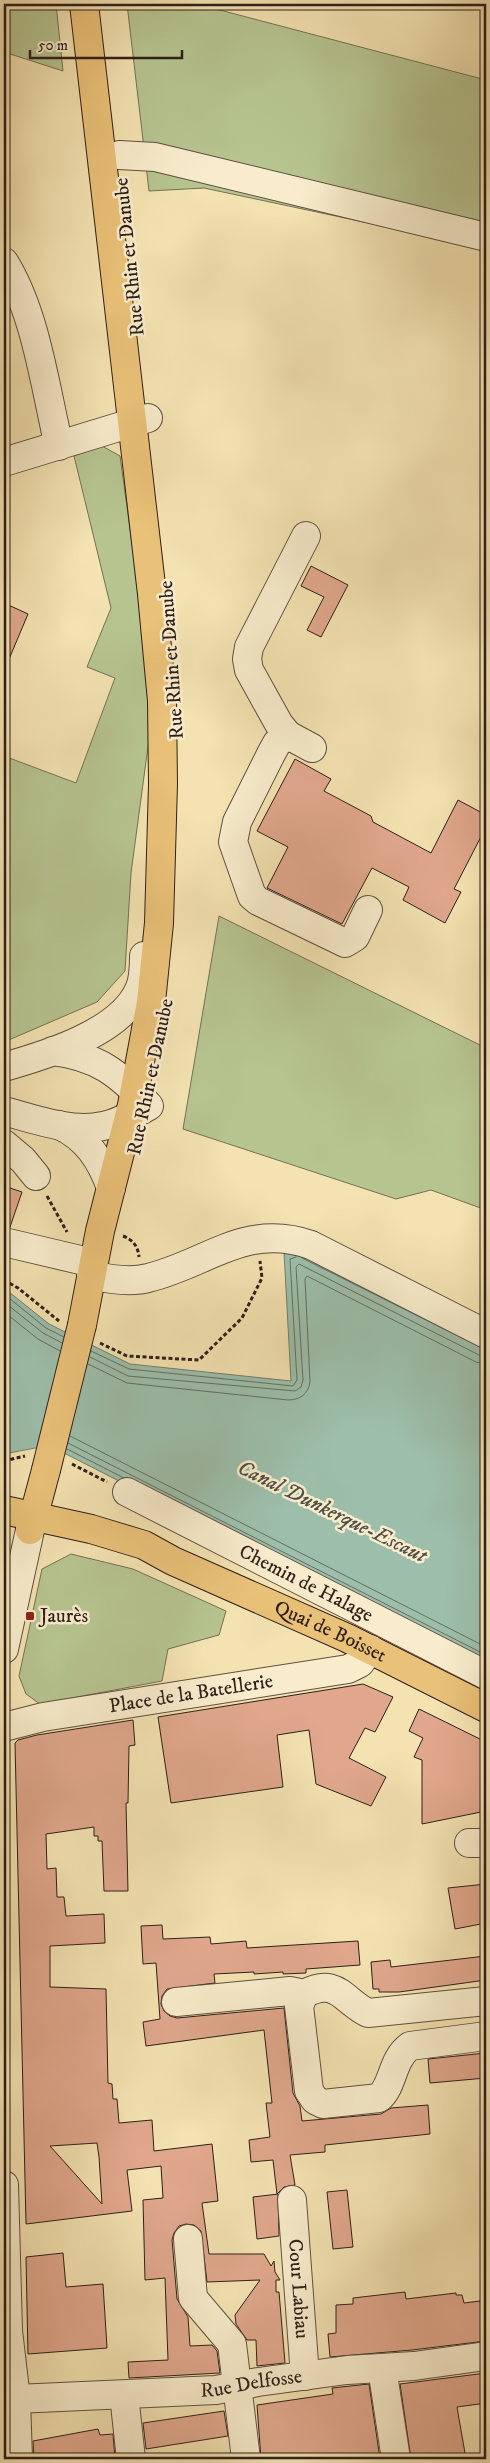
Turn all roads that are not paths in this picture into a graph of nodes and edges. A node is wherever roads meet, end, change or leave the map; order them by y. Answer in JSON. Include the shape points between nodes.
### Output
{"nodes":[{"id":1,"x":84,"y":4,"type":"edge"},
{"id":2,"x":102,"y":4,"type":"edge"},
{"id":3,"x":118,"y":155,"type":"junction"},
{"id":4,"x":486,"y":237,"type":"edge"},
{"id":5,"x":4,"y":262,"type":"edge"},
{"id":6,"x":140,"y":420,"type":"junction"},
{"id":7,"x":59,"y":446,"type":"junction"},
{"id":8,"x":4,"y":462,"type":"edge"},
{"id":9,"x":306,"y":536,"type":"dead end"},
{"id":10,"x":288,"y":734,"type":"junction"},
{"id":11,"x":312,"y":748,"type":"dead end"},
{"id":12,"x":162,"y":872,"type":"junction"},
{"id":13,"x":368,"y":910,"type":"dead end"},
{"id":14,"x":53,"y":1051,"type":"junction"},
{"id":15,"x":4,"y":1067,"type":"edge"},
{"id":16,"x":138,"y":1104,"type":"junction"},
{"id":17,"x":4,"y":1111,"type":"edge"},
{"id":18,"x":58,"y":1124,"type":"junction"},
{"id":19,"x":4,"y":1144,"type":"edge"},
{"id":20,"x":36,"y":1176,"type":"road end"},
{"id":21,"x":112,"y":1188,"type":"junction"},
{"id":22,"x":4,"y":1242,"type":"edge"},
{"id":23,"x":88,"y":1268,"type":"junction"},
{"id":24,"x":486,"y":1334,"type":"edge"},
{"id":25,"x":127,"y":1492,"type":"dead end"},
{"id":26,"x":4,"y":1510,"type":"edge"},
{"id":27,"x":32,"y":1523,"type":"junction"},
{"id":28,"x":4,"y":1525,"type":"edge"},
{"id":29,"x":4,"y":1648,"type":"edge"},
{"id":30,"x":370,"y":1649,"type":"junction"},
{"id":31,"x":486,"y":1675,"type":"edge"},
{"id":32,"x":486,"y":1708,"type":"edge"},
{"id":33,"x":4,"y":1727,"type":"edge"},
{"id":34,"x":304,"y":1994,"type":"junction"},
{"id":35,"x":486,"y":2001,"type":"edge"},
{"id":36,"x":176,"y":2002,"type":"dead end"},
{"id":37,"x":486,"y":2036,"type":"edge"},
{"id":38,"x":4,"y":2185,"type":"edge"},
{"id":39,"x":292,"y":2200,"type":"dead end"},
{"id":40,"x":188,"y":2239,"type":"dead end"},
{"id":41,"x":486,"y":2356,"type":"edge"},
{"id":42,"x":7,"y":2364,"type":"edge"},
{"id":43,"x":382,"y":2368,"type":"junction"},
{"id":44,"x":305,"y":2376,"type":"junction"},
{"id":45,"x":237,"y":2386,"type":"junction"},
{"id":46,"x":124,"y":2395,"type":"junction"},
{"id":47,"x":16,"y":2399,"type":"junction"},
{"id":48,"x":18,"y":2459,"type":"edge"},
{"id":49,"x":131,"y":2459,"type":"edge"},
{"id":50,"x":246,"y":2459,"type":"edge"},
{"id":51,"x":396,"y":2459,"type":"edge"}],
"edges":[{"from":1,"to":6,"type":"main road","name":"Rue Rhin et Danube"},
{"from":2,"to":3,"type":"main road","name":"Rue Rhin et Danube"},
{"from":3,"to":4,"type":"street","via":[[155,157]]},
{"from":3,"to":6,"type":"main road","name":"Rue Rhin et Danube"},
{"from":5,"to":7,"type":"street","via":[[31,326]]},
{"from":6,"to":7,"type":"street"},
{"from":6,"to":12,"type":"main road","name":"Rue Rhin et Danube","via":[[162,701]]},
{"from":6,"to":16,"type":"main road","name":"Rue Rhin et Danube","via":[[175,658],[178,886],[164,1032]]},
{"from":7,"to":8,"type":"street"},
{"from":9,"to":10,"type":"street","via":[[249,647],[247,659],[258,686]]},
{"from":10,"to":11,"type":"street"},
{"from":10,"to":13,"type":"street","via":[[277,743],[236,822],[233,842],[252,896],[345,943],[355,937]]},
{"from":12,"to":14,"type":"street","via":[[149,917],[143,979],[136,997],[100,1030]]},
{"from":12,"to":16,"type":"main road","name":"Rue Rhin et Danube","via":[[155,973]]},
{"from":14,"to":15,"type":"street"},
{"from":14,"to":16,"type":"street","via":[[77,1054],[98,1062],[116,1074]]},
{"from":16,"to":18,"type":"street","via":[[108,1125]]},
{"from":16,"to":21,"type":"main road","name":"Rue Rhin et Danube"},
{"from":16,"to":23,"type":"main road","name":"Rue Rhin et Danube","via":[[113,1234]]},
{"from":17,"to":18,"type":"street"},
{"from":18,"to":21,"type":"street","via":[[80,1138],[95,1154]]},
{"from":19,"to":20,"type":"street"},
{"from":21,"to":23,"type":"main road","name":"Rue Rhin et Danube"},
{"from":22,"to":23,"type":"street"},
{"from":23,"to":24,"type":"street","via":[[136,1280],[162,1274],[243,1241],[284,1238],[311,1245]]},
{"from":23,"to":27,"type":"main road","name":"Rue Rhin et Danube","bridge":true,"via":[[82,1324]]},
{"from":25,"to":31,"type":"street","name":"Chemin de Halage"},
{"from":26,"to":27,"type":"main road"},
{"from":27,"to":28,"type":"main road"},
{"from":27,"to":29,"type":"street"},
{"from":27,"to":30,"type":"main road","name":"Quai de Boisset","via":[[130,1540]]},
{"from":30,"to":32,"type":"main road","name":"Quai de Boisset"},
{"from":30,"to":33,"type":"street","name":"Place de la Batellerie","via":[[360,1663],[348,1669],[43,1717]]},
{"from":34,"to":35,"type":"street","via":[[320,1988],[335,1989],[368,2013]]},
{"from":34,"to":36,"type":"street","via":[[290,1991]]},
{"from":34,"to":37,"type":"street","via":[[299,2006],[309,2091],[315,2100],[323,2104],[379,2098],[384,2094],[398,2060],[410,2046]]},
{"from":38,"to":42,"type":"street"},
{"from":39,"to":44,"type":"street","name":"Cour Labiau"},
{"from":40,"to":45,"type":"street","via":[[193,2298],[232,2344]]},
{"from":41,"to":43,"type":"street","name":"Rue Delfosse"},
{"from":42,"to":47,"type":"street"},
{"from":43,"to":44,"type":"street","name":"Rue Delfosse"},
{"from":43,"to":51,"type":"street"},
{"from":44,"to":45,"type":"street","name":"Rue Delfosse"},
{"from":45,"to":46,"type":"street","name":"Rue Delfosse"},
{"from":45,"to":50,"type":"street"},
{"from":46,"to":47,"type":"street","name":"Rue Delfosse"},
{"from":46,"to":49,"type":"street"},
{"from":47,"to":48,"type":"street"}]}
